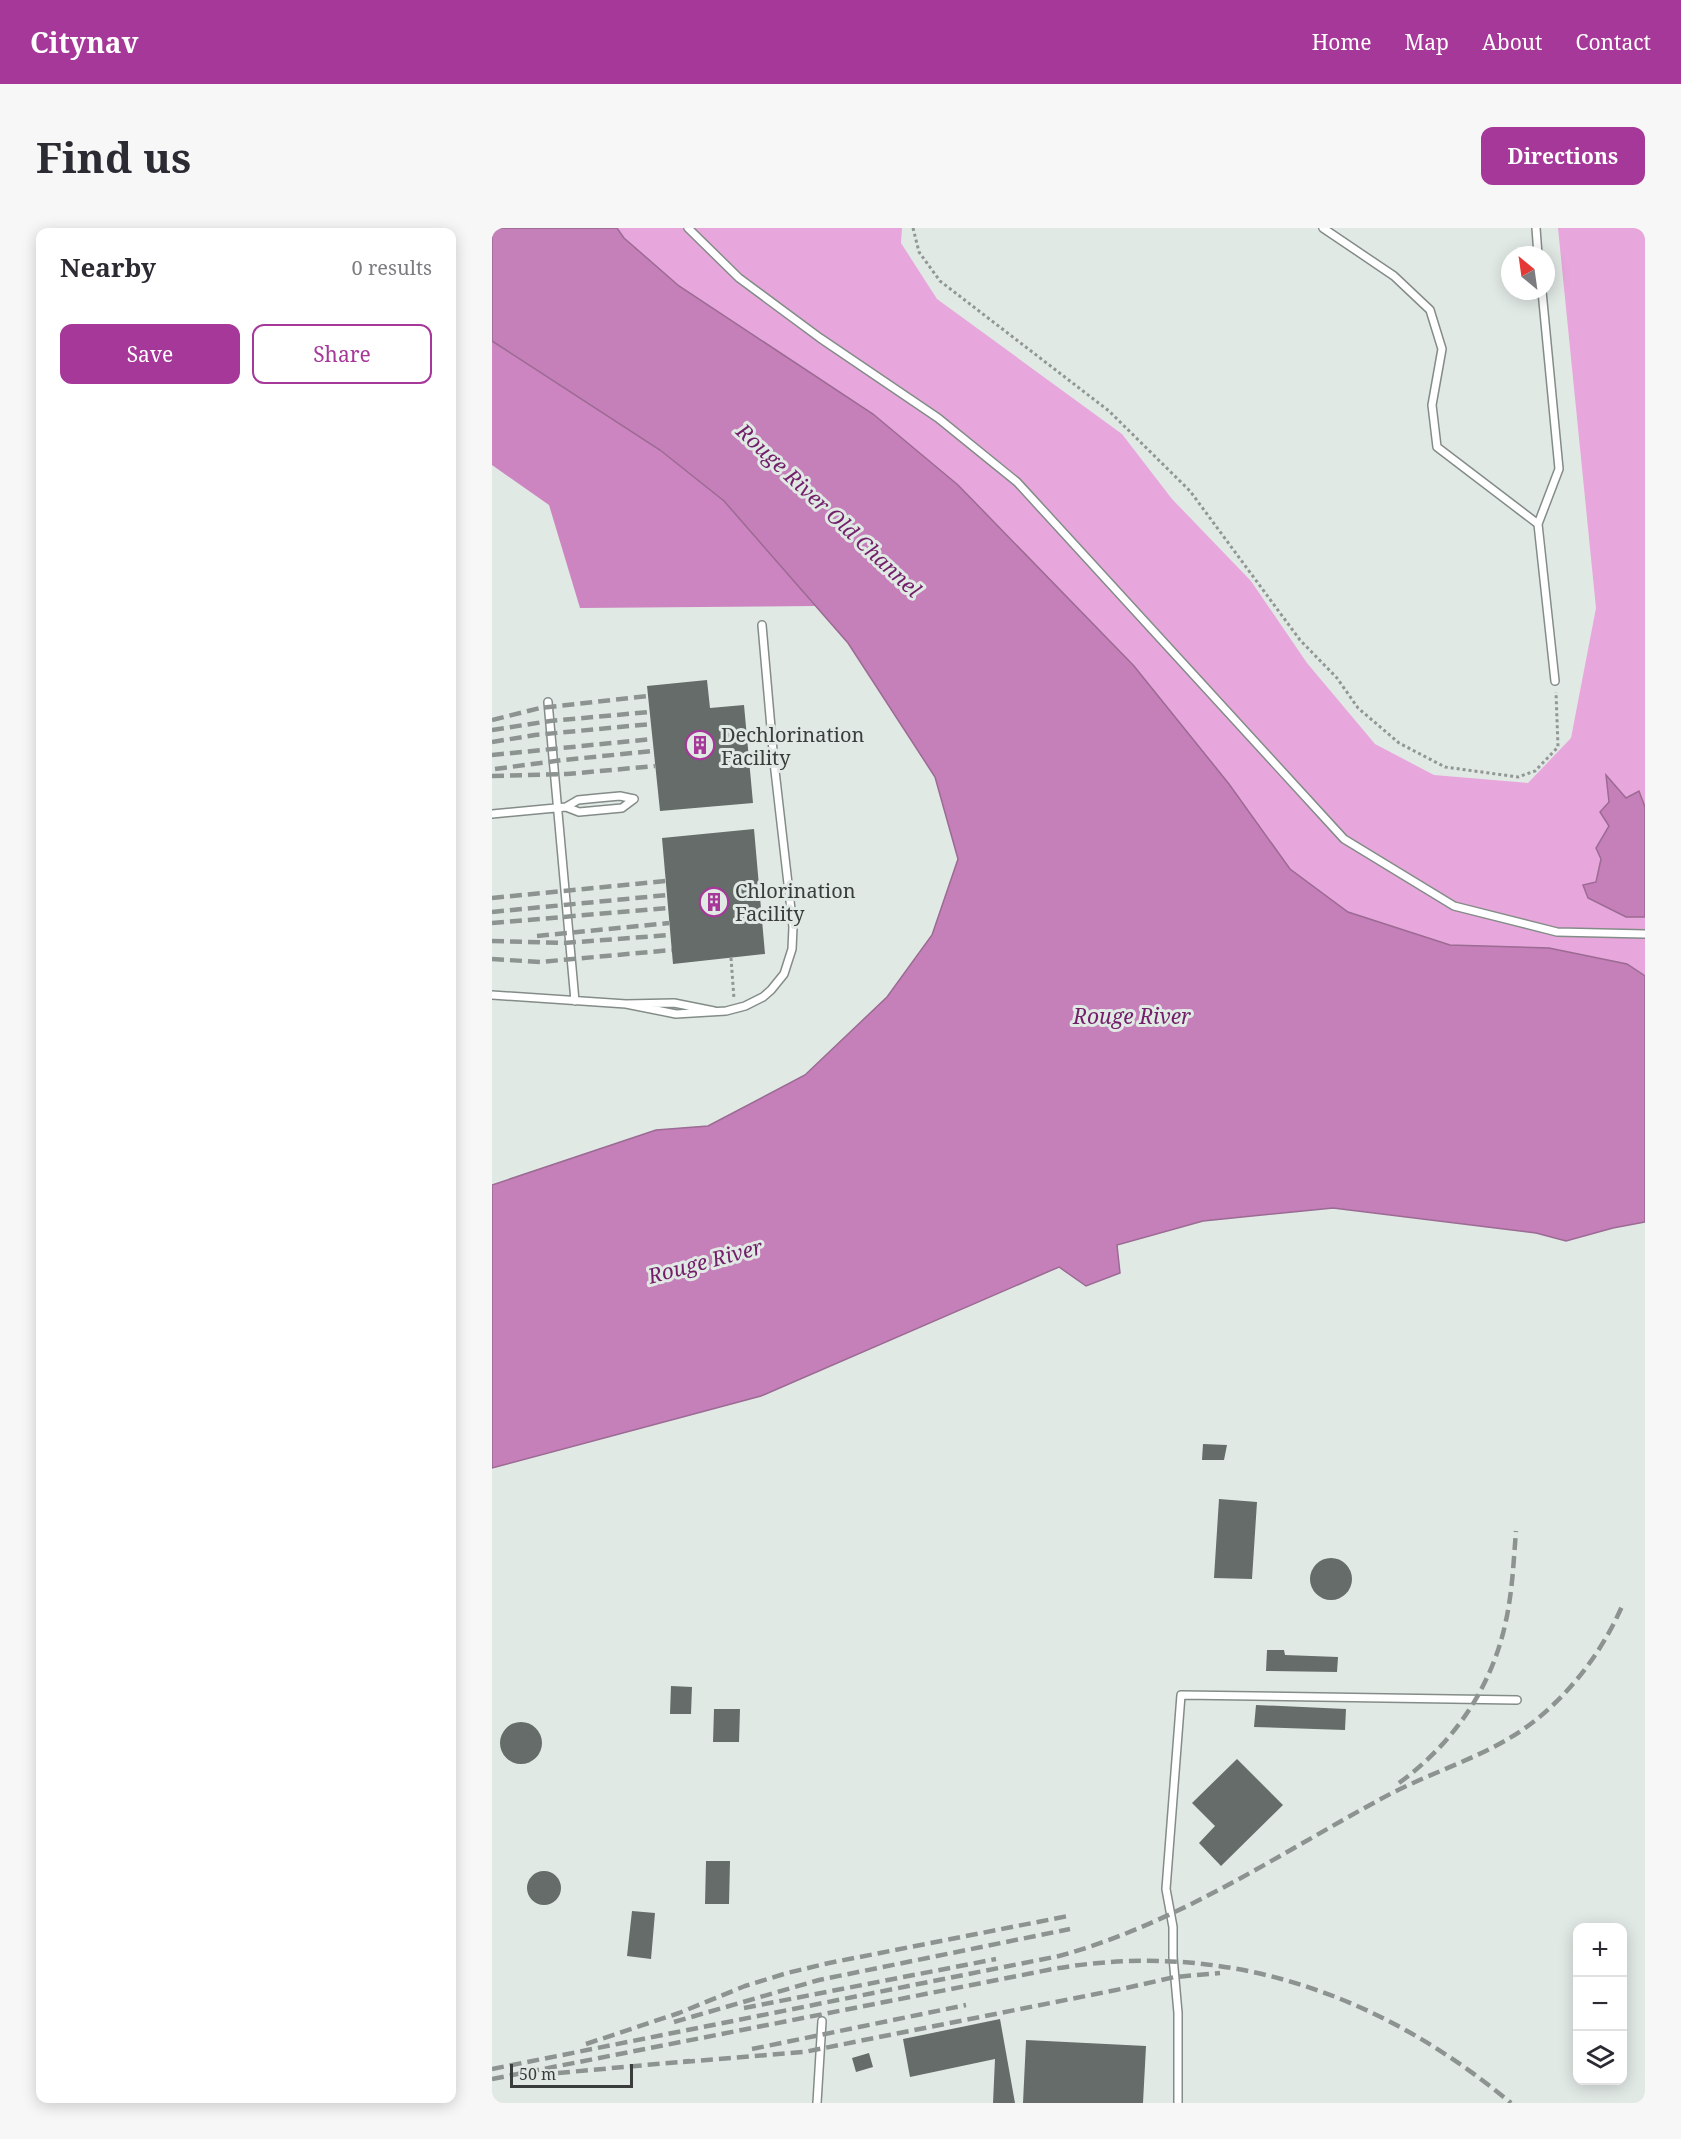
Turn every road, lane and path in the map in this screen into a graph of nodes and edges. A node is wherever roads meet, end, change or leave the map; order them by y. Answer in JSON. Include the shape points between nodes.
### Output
{"nodes":[{"id":1,"x":688,"y":228,"type":"edge"},
{"id":2,"x":914,"y":228,"type":"edge"},
{"id":3,"x":1323,"y":228,"type":"edge"},
{"id":4,"x":1536,"y":228,"type":"edge"},
{"id":5,"x":1537,"y":246,"type":"edge"},
{"id":6,"x":1543,"y":300,"type":"edge"},
{"id":7,"x":1538,"y":524,"type":"junction"},
{"id":8,"x":762,"y":625,"type":"dead end"},
{"id":9,"x":1555,"y":681,"type":"joint"},
{"id":10,"x":548,"y":702,"type":"dead end"},
{"id":11,"x":566,"y":807,"type":"junction"},
{"id":12,"x":557,"y":808,"type":"junction"},
{"id":13,"x":492,"y":814,"type":"edge"},
{"id":14,"x":1645,"y":934,"type":"edge"},
{"id":15,"x":731,"y":958,"type":"dead end"},
{"id":16,"x":492,"y":994,"type":"edge"},
{"id":17,"x":575,"y":1001,"type":"junction"},
{"id":18,"x":735,"y":1009,"type":"junction"},
{"id":19,"x":1517,"y":1700,"type":"dead end"},
{"id":20,"x":822,"y":2021,"type":"dead end"},
{"id":21,"x":818,"y":2103,"type":"edge"},
{"id":22,"x":1178,"y":2103,"type":"edge"}],
"edges":[{"from":1,"to":14,"type":"lane","via":[[739,278],[938,418],[1017,482],[1344,839],[1454,906],[1557,932]]},
{"from":2,"to":9,"type":"path","via":[[919,252],[940,281],[1109,411],[1190,491],[1300,640],[1337,678],[1358,708],[1399,743],[1445,767],[1518,777],[1535,771],[1558,747]]},
{"from":3,"to":7,"type":"lane","via":[[1394,276],[1430,310],[1442,349],[1432,405],[1437,447]]},
{"from":4,"to":5,"type":"lane"},
{"from":6,"to":7,"type":"lane","via":[[1558,469]]},
{"from":7,"to":9,"type":"lane"},
{"from":8,"to":18,"type":"lane","via":[[794,938],[788,966],[778,982],[762,997]]},
{"from":10,"to":12,"type":"lane"},
{"from":11,"to":11,"type":"lane","via":[[579,812],[622,808],[634,799],[620,796],[578,800]]},
{"from":11,"to":12,"type":"lane"},
{"from":12,"to":13,"type":"lane"},
{"from":12,"to":17,"type":"lane"},
{"from":15,"to":18,"type":"path"},
{"from":16,"to":17,"type":"lane"},
{"from":17,"to":18,"type":"lane","via":[[674,1003],[714,1011]]},
{"from":19,"to":22,"type":"lane","via":[[1181,1695],[1166,1889],[1173,1928],[1178,2013]]},
{"from":20,"to":21,"type":"lane"}]}
